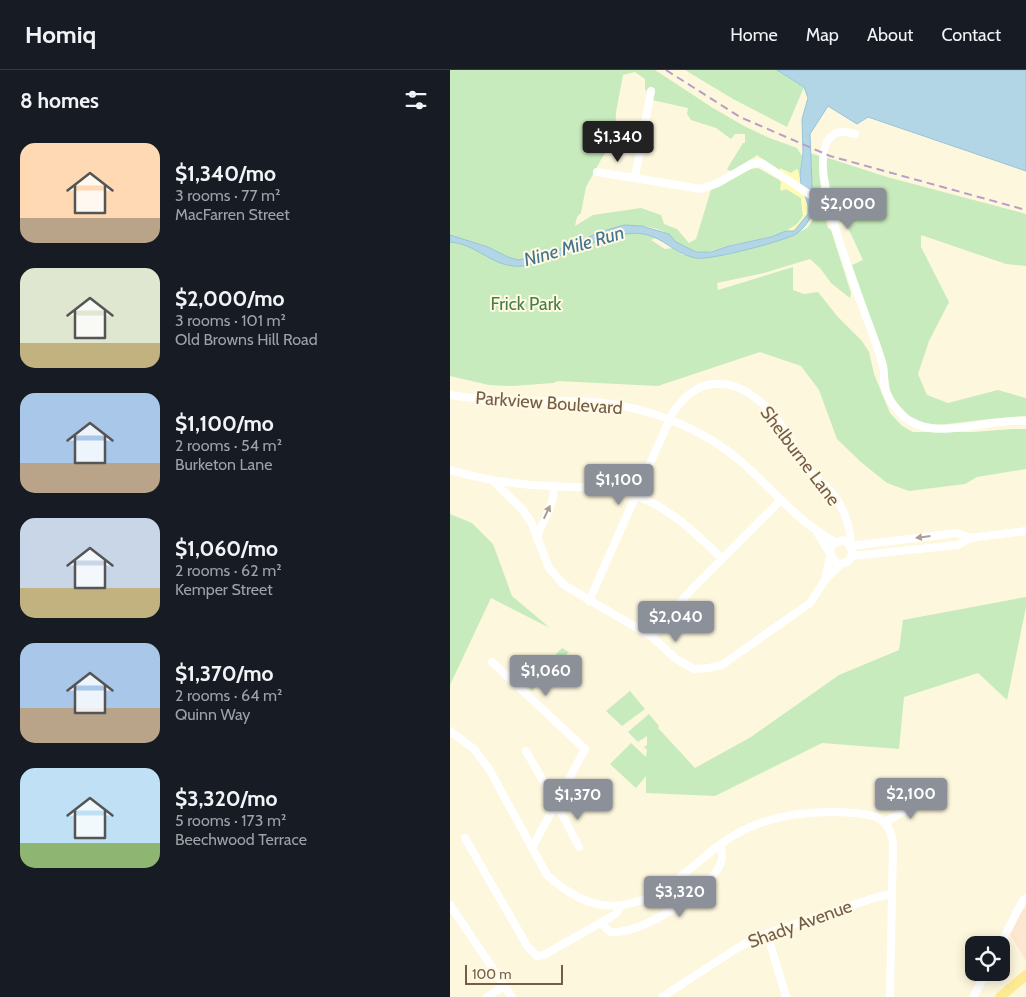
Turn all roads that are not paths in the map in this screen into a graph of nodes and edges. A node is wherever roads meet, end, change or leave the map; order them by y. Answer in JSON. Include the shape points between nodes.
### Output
{"nodes":[{"id":1,"x":651,"y":91,"type":"dead end"},
{"id":2,"x":855,"y":134,"type":"dead end"},
{"id":3,"x":598,"y":172,"type":"dead end"},
{"id":4,"x":635,"y":177,"type":"junction"},
{"id":5,"x":827,"y":206,"type":"junction"},
{"id":6,"x":450,"y":395,"type":"edge"},
{"id":7,"x":669,"y":420,"type":"junction"},
{"id":8,"x":1026,"y":421,"type":"edge"},
{"id":9,"x":450,"y":470,"type":"edge"},
{"id":10,"x":493,"y":481,"type":"junction"},
{"id":11,"x":553,"y":486,"type":"junction"},
{"id":12,"x":636,"y":496,"type":"junction"},
{"id":13,"x":780,"y":501,"type":"junction"},
{"id":14,"x":848,"y":529,"type":"junction"},
{"id":15,"x":1026,"y":531,"type":"edge"},
{"id":16,"x":817,"y":533,"type":"junction"},
{"id":17,"x":537,"y":538,"type":"junction"},
{"id":18,"x":970,"y":538,"type":"junction"},
{"id":19,"x":838,"y":542,"type":"junction"},
{"id":20,"x":851,"y":545,"type":"junction"},
{"id":21,"x":830,"y":554,"type":"junction"},
{"id":22,"x":852,"y":556,"type":"junction"},
{"id":23,"x":722,"y":559,"type":"junction"},
{"id":24,"x":841,"y":564,"type":"junction"},
{"id":25,"x":825,"y":580,"type":"junction"},
{"id":26,"x":589,"y":600,"type":"junction"},
{"id":27,"x":652,"y":636,"type":"junction"},
{"id":28,"x":492,"y":662,"type":"dead end"},
{"id":29,"x":450,"y":730,"type":"edge"},
{"id":30,"x":526,"y":751,"type":"dead end"},
{"id":31,"x":944,"y":796,"type":"dead end"},
{"id":32,"x":556,"y":803,"type":"junction"},
{"id":33,"x":885,"y":822,"type":"junction"},
{"id":34,"x":465,"y":838,"type":"dead end"},
{"id":35,"x":720,"y":844,"type":"junction"},
{"id":36,"x":579,"y":847,"type":"dead end"},
{"id":37,"x":532,"y":848,"type":"junction"},
{"id":38,"x":892,"y":894,"type":"junction"},
{"id":39,"x":1026,"y":898,"type":"edge"},
{"id":40,"x":450,"y":905,"type":"edge"},
{"id":41,"x":621,"y":905,"type":"junction"},
{"id":42,"x":602,"y":924,"type":"junction"},
{"id":43,"x":767,"y":933,"type":"junction"},
{"id":44,"x":1005,"y":936,"type":"edge"},
{"id":45,"x":1026,"y":975,"type":"edge"},
{"id":46,"x":982,"y":981,"type":"edge"},
{"id":47,"x":504,"y":986,"type":"junction"},
{"id":48,"x":488,"y":997,"type":"edge"},
{"id":49,"x":512,"y":997,"type":"edge"},
{"id":50,"x":662,"y":997,"type":"edge"},
{"id":51,"x":786,"y":997,"type":"edge"},
{"id":52,"x":890,"y":997,"type":"edge"},
{"id":53,"x":973,"y":997,"type":"edge"},
{"id":54,"x":1000,"y":997,"type":"edge"}],
"edges":[{"from":1,"to":4,"type":"street"},
{"from":2,"to":5,"type":"street","via":[[839,132],[829,138],[822,156]]},
{"from":3,"to":4,"type":"street"},
{"from":4,"to":5,"type":"street","via":[[701,189],[756,162],[768,166]]},
{"from":5,"to":8,"type":"street","via":[[884,366],[885,391],[893,404],[909,421],[929,429]]},
{"from":6,"to":7,"type":"street","name":"Parkview Boulevard","via":[[513,401],[593,402],[649,412]]},
{"from":7,"to":12,"type":"street","name":"Shelburne Lane"},
{"from":7,"to":13,"type":"street","name":"Parkview Boulevard","via":[[727,450],[763,481]]},
{"from":7,"to":14,"type":"street","name":"Shelburne Lane","via":[[681,400],[698,388],[717,383],[744,390],[781,425],[805,464],[836,498]]},
{"from":9,"to":10,"type":"street"},
{"from":10,"to":11,"type":"street"},
{"from":10,"to":17,"type":"street","via":[[523,510]]},
{"from":11,"to":12,"type":"street","via":[[601,487]]},
{"from":17,"to":11,"type":"street","one_way":true,"via":[[554,497]]},
{"from":12,"to":23,"type":"street","via":[[685,523]]},
{"from":12,"to":26,"type":"street","name":"Shelburne Lane"},
{"from":13,"to":16,"type":"street","name":"Parkview Boulevard"},
{"from":13,"to":23,"type":"street"},
{"from":14,"to":19,"type":"street"},
{"from":14,"to":20,"type":"street","name":"Shelburne Lane"},
{"from":15,"to":18,"type":"street"},
{"from":16,"to":19,"type":"street","name":"Parkview Boulevard"},
{"from":16,"to":21,"type":"street","name":"Parkview Boulevard"},
{"from":17,"to":26,"type":"street","via":[[549,568],[564,585]]},
{"from":18,"to":20,"type":"street","one_way":true,"via":[[957,533]]},
{"from":18,"to":22,"type":"street","via":[[958,545]]},
{"from":19,"to":20,"type":"street","name":"Parkview Boulevard"},
{"from":19,"to":21,"type":"street","via":[[832,545]]},
{"from":20,"to":22,"type":"street"},
{"from":21,"to":24,"type":"street","name":"Parkview Boulevard","via":[[835,562]]},
{"from":21,"to":25,"type":"street"},
{"from":22,"to":24,"type":"street"},
{"from":23,"to":27,"type":"street"},
{"from":24,"to":25,"type":"street"},
{"from":25,"to":27,"type":"street","via":[[810,603],[722,665],[694,669]]},
{"from":26,"to":27,"type":"street"},
{"from":28,"to":32,"type":"street","via":[[585,749]]},
{"from":29,"to":37,"type":"street","via":[[474,749],[488,769]]},
{"from":30,"to":32,"type":"street"},
{"from":31,"to":33,"type":"street","via":[[927,800]]},
{"from":32,"to":36,"type":"street"},
{"from":32,"to":37,"type":"street"},
{"from":33,"to":35,"type":"street","via":[[866,814],[797,814],[760,822]]},
{"from":33,"to":38,"type":"street","via":[[893,842]]},
{"from":34,"to":42,"type":"street","via":[[527,946],[537,956],[549,953]]},
{"from":35,"to":41,"type":"street","via":[[654,895]]},
{"from":35,"to":42,"type":"street","via":[[722,859],[714,873],[694,894],[657,920],[623,932],[610,932]]},
{"from":37,"to":41,"type":"street","via":[[546,876],[562,888],[591,902]]},
{"from":38,"to":43,"type":"street","name":"Shady Avenue"},
{"from":38,"to":52,"type":"street"},
{"from":39,"to":44,"type":"street"},
{"from":40,"to":47,"type":"street"},
{"from":41,"to":42,"type":"street","via":[[616,914]]},
{"from":43,"to":50,"type":"street","name":"Shady Avenue"},
{"from":43,"to":51,"type":"street"},
{"from":45,"to":54,"type":"main road"},
{"from":46,"to":53,"type":"street"},
{"from":47,"to":48,"type":"street"},
{"from":47,"to":49,"type":"street"}]}
